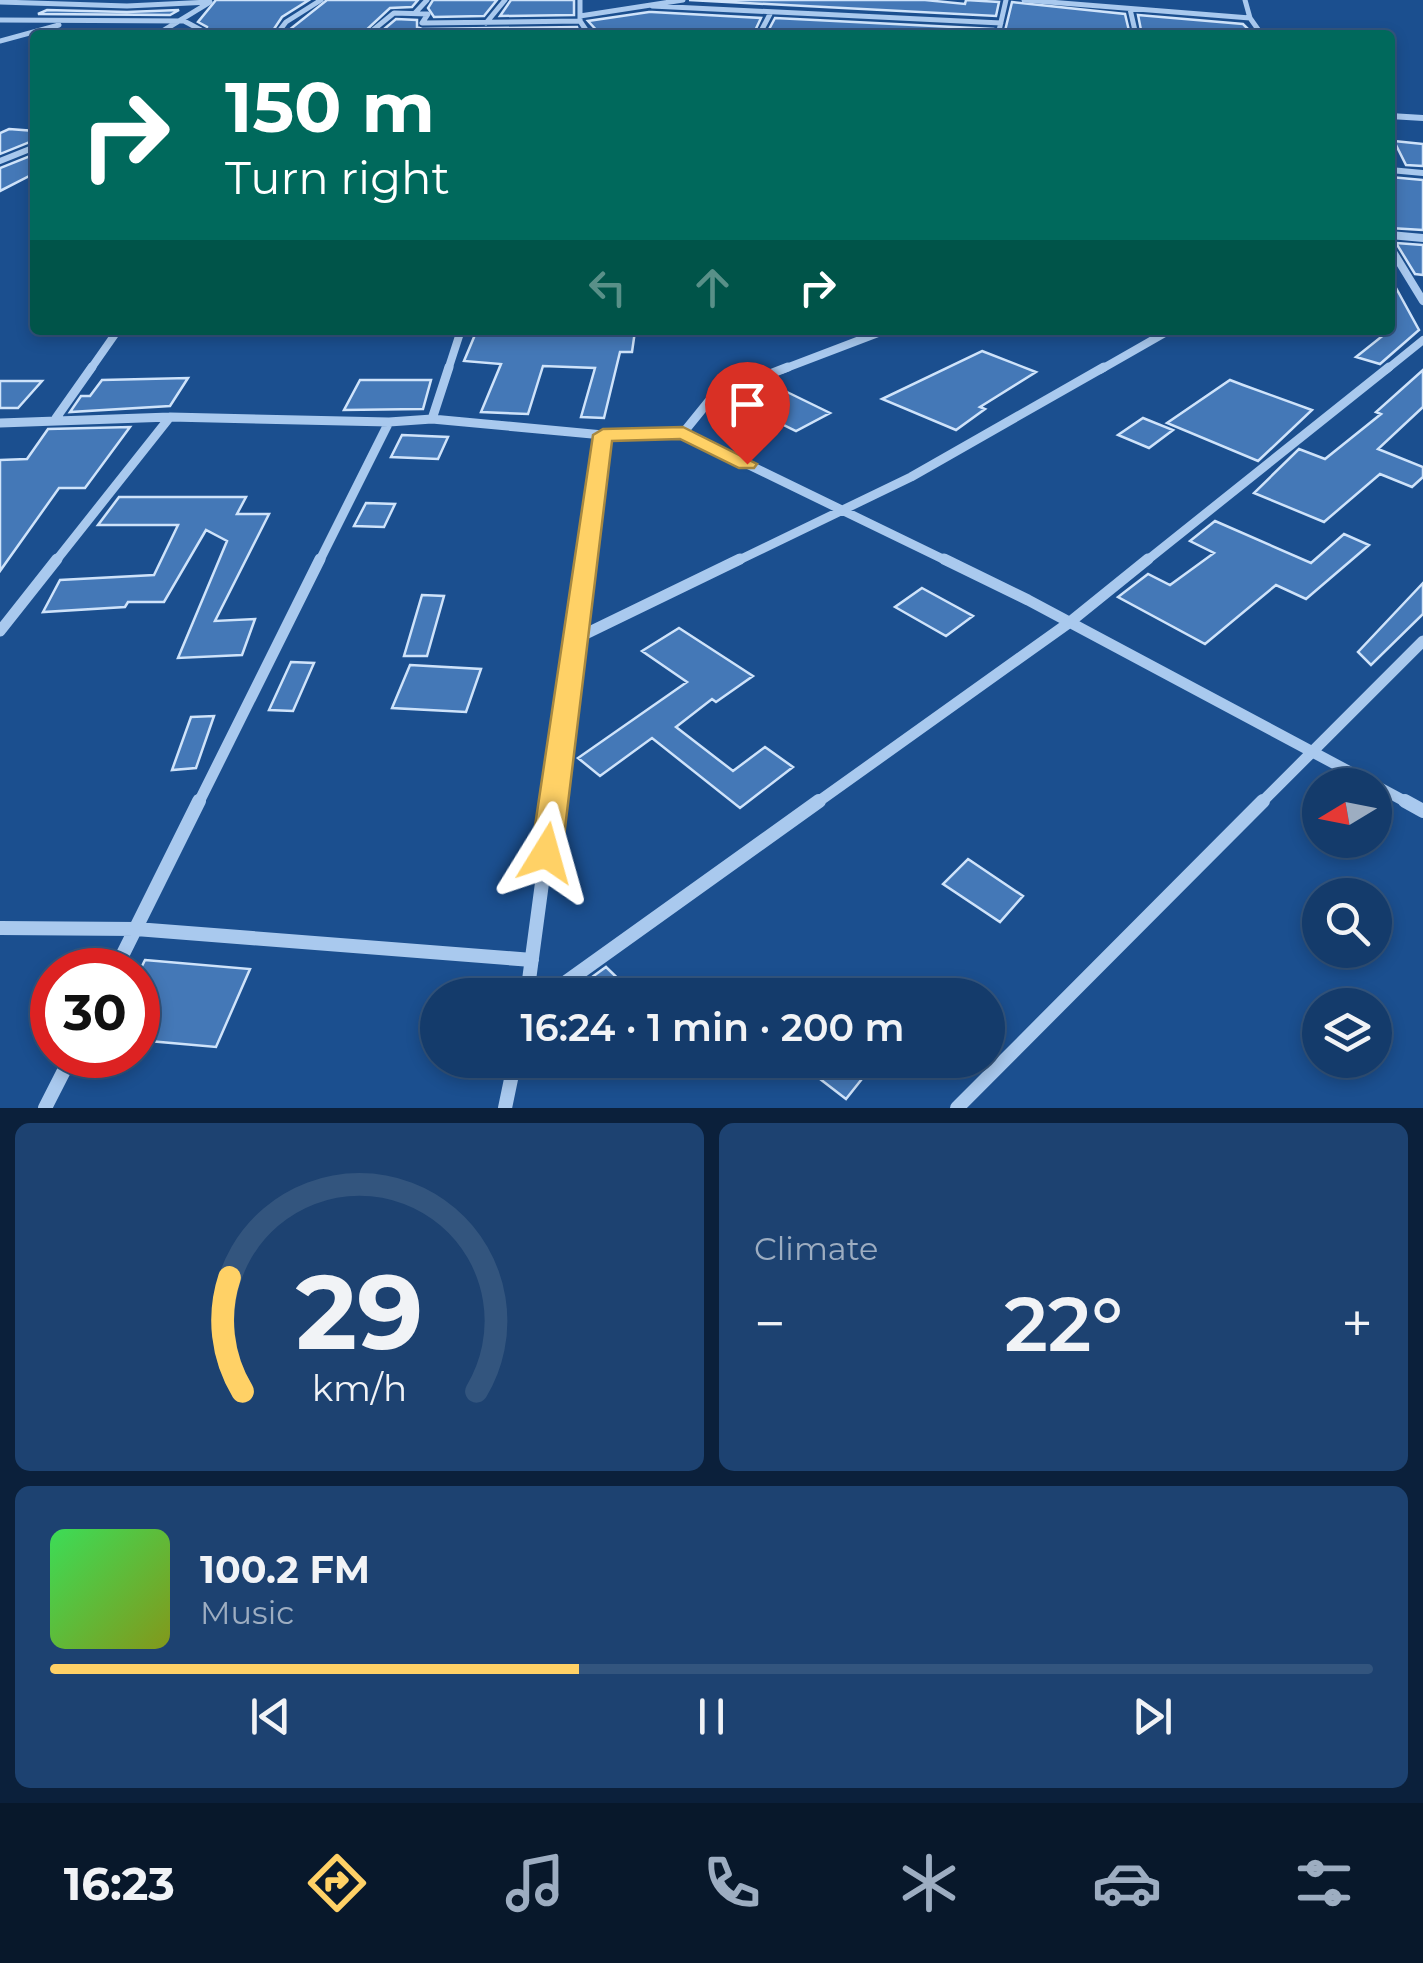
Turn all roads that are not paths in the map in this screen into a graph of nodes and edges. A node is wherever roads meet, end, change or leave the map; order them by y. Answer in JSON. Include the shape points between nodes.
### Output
{"nodes":[{"id":1,"x":155,"y":0,"type":"edge"},
{"id":2,"x":321,"y":0,"type":"edge"},
{"id":3,"x":427,"y":0,"type":"edge"},
{"id":4,"x":505,"y":0,"type":"edge"},
{"id":5,"x":580,"y":0,"type":"edge"},
{"id":6,"x":683,"y":0,"type":"edge"},
{"id":7,"x":1006,"y":0,"type":"edge"},
{"id":8,"x":1024,"y":0,"type":"edge"},
{"id":9,"x":1245,"y":0,"type":"edge"},
{"id":10,"x":213,"y":1,"type":"edge"},
{"id":11,"x":0,"y":2,"type":"edge"},
{"id":12,"x":139,"y":5,"type":"junction"},
{"id":13,"x":652,"y":6,"type":"junction"},
{"id":14,"x":1130,"y":8,"type":"junction"},
{"id":15,"x":415,"y":13,"type":"junction"},
{"id":16,"x":770,"y":14,"type":"junction"},
{"id":17,"x":580,"y":18,"type":"junction"},
{"id":18,"x":1250,"y":18,"type":"junction"},
{"id":19,"x":0,"y":20,"type":"edge"},
{"id":20,"x":184,"y":20,"type":"junction"},
{"id":21,"x":93,"y":21,"type":"junction"},
{"id":22,"x":69,"y":22,"type":"junction"},
{"id":23,"x":486,"y":22,"type":"junction"},
{"id":24,"x":496,"y":22,"type":"junction"},
{"id":25,"x":1001,"y":23,"type":"junction"},
{"id":26,"x":41,"y":30,"type":"edge"},
{"id":27,"x":165,"y":30,"type":"edge"},
{"id":28,"x":201,"y":30,"type":"edge"},
{"id":29,"x":280,"y":30,"type":"edge"},
{"id":30,"x":372,"y":30,"type":"edge"},
{"id":31,"x":497,"y":30,"type":"edge"},
{"id":32,"x":586,"y":30,"type":"edge"},
{"id":33,"x":762,"y":30,"type":"edge"},
{"id":34,"x":999,"y":30,"type":"edge"},
{"id":35,"x":1135,"y":30,"type":"edge"},
{"id":36,"x":1258,"y":30,"type":"edge"},
{"id":37,"x":30,"y":33,"type":"edge"},
{"id":38,"x":0,"y":42,"type":"edge"},
{"id":39,"x":1395,"y":116,"type":"edge"},
{"id":40,"x":1423,"y":118,"type":"edge"},
{"id":41,"x":30,"y":149,"type":"edge"},
{"id":42,"x":0,"y":161,"type":"edge"},
{"id":43,"x":1395,"y":170,"type":"edge"},
{"id":44,"x":1423,"y":173,"type":"edge"},
{"id":45,"x":1395,"y":236,"type":"edge"},
{"id":46,"x":1423,"y":238,"type":"edge"},
{"id":47,"x":1395,"y":255,"type":"edge"},
{"id":48,"x":1423,"y":301,"type":"edge"},
{"id":49,"x":114,"y":335,"type":"edge"},
{"id":50,"x":459,"y":335,"type":"edge"},
{"id":51,"x":873,"y":335,"type":"edge"},
{"id":52,"x":1161,"y":335,"type":"edge"},
{"id":53,"x":1423,"y":340,"type":"edge"},
{"id":54,"x":170,"y":417,"type":"junction"},
{"id":55,"x":56,"y":418,"type":"junction"},
{"id":56,"x":432,"y":419,"type":"junction"},
{"id":57,"x":0,"y":422,"type":"edge"},
{"id":58,"x":389,"y":422,"type":"junction"},
{"id":59,"x":683,"y":433,"type":"junction"},
{"id":60,"x":603,"y":435,"type":"junction"},
{"id":61,"x":842,"y":510,"type":"junction"},
{"id":62,"x":1070,"y":622,"type":"junction"},
{"id":63,"x":0,"y":632,"type":"edge"},
{"id":64,"x":575,"y":639,"type":"junction"},
{"id":65,"x":1423,"y":641,"type":"edge"},
{"id":66,"x":1312,"y":750,"type":"junction"},
{"id":67,"x":1423,"y":811,"type":"edge"},
{"id":68,"x":0,"y":928,"type":"edge"},
{"id":69,"x":136,"y":929,"type":"junction"},
{"id":70,"x":126,"y":948,"type":"edge"},
{"id":71,"x":532,"y":960,"type":"junction"},
{"id":72,"x":529,"y":978,"type":"edge"},
{"id":73,"x":572,"y":978,"type":"edge"},
{"id":74,"x":60,"y":1078,"type":"edge"},
{"id":75,"x":511,"y":1078,"type":"edge"},
{"id":76,"x":45,"y":1108,"type":"edge"},
{"id":77,"x":505,"y":1108,"type":"edge"},
{"id":78,"x":957,"y":1108,"type":"edge"}],
"edges":[{"from":1,"to":12,"type":"street"},
{"from":2,"to":29,"type":"street"},
{"from":3,"to":15,"type":"street"},
{"from":4,"to":23,"type":"street"},
{"from":5,"to":17,"type":"street"},
{"from":6,"to":13,"type":"street"},
{"from":7,"to":25,"type":"street"},
{"from":8,"to":14,"type":"street"},
{"from":9,"to":18,"type":"street"},
{"from":10,"to":12,"type":"street"},
{"from":10,"to":20,"type":"street"},
{"from":11,"to":12,"type":"street"},
{"from":12,"to":21,"type":"street"},
{"from":13,"to":16,"type":"street"},
{"from":13,"to":17,"type":"street"},
{"from":14,"to":18,"type":"street"},
{"from":14,"to":35,"type":"street"},
{"from":15,"to":23,"type":"street","via":[[428,14],[422,23]]},
{"from":15,"to":30,"type":"street","via":[[394,13]]},
{"from":16,"to":25,"type":"street"},
{"from":16,"to":33,"type":"street"},
{"from":17,"to":24,"type":"street"},
{"from":17,"to":32,"type":"street"},
{"from":18,"to":36,"type":"street"},
{"from":19,"to":22,"type":"street"},
{"from":20,"to":21,"type":"street"},
{"from":20,"to":27,"type":"street"},
{"from":20,"to":28,"type":"street"},
{"from":21,"to":22,"type":"street"},
{"from":22,"to":26,"type":"street"},
{"from":23,"to":24,"type":"street"},
{"from":24,"to":31,"type":"street"},
{"from":25,"to":34,"type":"street"},
{"from":37,"to":38,"type":"street"},
{"from":39,"to":40,"type":"street"},
{"from":41,"to":42,"type":"street"},
{"from":43,"to":44,"type":"street"},
{"from":45,"to":46,"type":"street"},
{"from":47,"to":48,"type":"street"},
{"from":49,"to":55,"type":"street"},
{"from":50,"to":56,"type":"street"},
{"from":51,"to":59,"type":"street","via":[[714,396]]},
{"from":52,"to":61,"type":"street"},
{"from":53,"to":62,"type":"street"},
{"from":54,"to":55,"type":"street"},
{"from":54,"to":58,"type":"street"},
{"from":54,"to":63,"type":"street"},
{"from":55,"to":57,"type":"street"},
{"from":56,"to":58,"type":"street"},
{"from":56,"to":60,"type":"street"},
{"from":58,"to":69,"type":"street"},
{"from":59,"to":60,"type":"street"},
{"from":59,"to":61,"type":"street"},
{"from":60,"to":64,"type":"street"},
{"from":61,"to":62,"type":"street"},
{"from":61,"to":64,"type":"street"},
{"from":62,"to":66,"type":"street"},
{"from":62,"to":73,"type":"street"},
{"from":64,"to":71,"type":"street"},
{"from":65,"to":66,"type":"street"},
{"from":66,"to":67,"type":"street"},
{"from":66,"to":78,"type":"street"},
{"from":68,"to":69,"type":"street"},
{"from":69,"to":70,"type":"street"},
{"from":69,"to":71,"type":"street"},
{"from":71,"to":72,"type":"street"},
{"from":74,"to":76,"type":"street"},
{"from":75,"to":77,"type":"street"}]}
